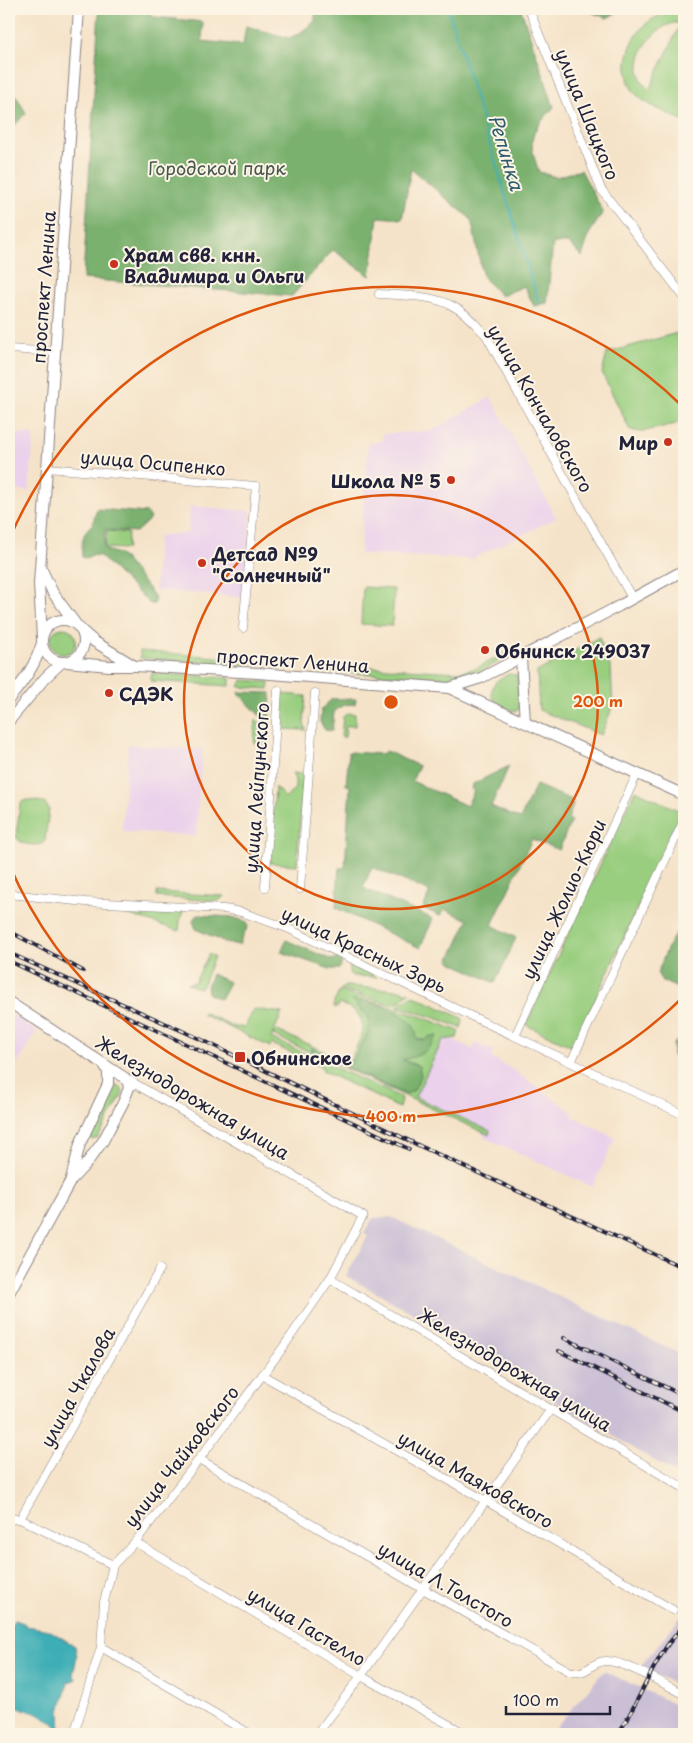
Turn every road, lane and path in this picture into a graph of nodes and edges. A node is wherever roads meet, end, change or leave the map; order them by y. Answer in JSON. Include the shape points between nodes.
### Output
{"nodes":[{"id":1,"x":79,"y":9,"type":"edge"},
{"id":2,"x":529,"y":9,"type":"edge"},
{"id":3,"x":379,"y":294,"type":"dead end"},
{"id":4,"x":684,"y":297,"type":"edge"},
{"id":5,"x":9,"y":349,"type":"edge"},
{"id":6,"x":55,"y":352,"type":"junction"},
{"id":7,"x":47,"y":468,"type":"junction"},
{"id":8,"x":40,"y":567,"type":"junction"},
{"id":9,"x":684,"y":570,"type":"edge"},
{"id":10,"x":632,"y":598,"type":"junction"},
{"id":11,"x":79,"y":628,"type":"junction"},
{"id":12,"x":243,"y":628,"type":"dead end"},
{"id":13,"x":42,"y":641,"type":"junction"},
{"id":14,"x":521,"y":658,"type":"junction"},
{"id":15,"x":65,"y":662,"type":"junction"},
{"id":16,"x":135,"y":666,"type":"junction"},
{"id":17,"x":449,"y":688,"type":"junction"},
{"id":18,"x":278,"y":690,"type":"dead end"},
{"id":19,"x":315,"y":693,"type":"dead end"},
{"id":20,"x":9,"y":699,"type":"edge"},
{"id":21,"x":9,"y":721,"type":"edge"},
{"id":22,"x":525,"y":722,"type":"junction"},
{"id":23,"x":637,"y":774,"type":"junction"},
{"id":24,"x":684,"y":795,"type":"edge"},
{"id":25,"x":684,"y":820,"type":"edge"},
{"id":26,"x":265,"y":887,"type":"dead end"},
{"id":27,"x":300,"y":890,"type":"dead end"},
{"id":28,"x":9,"y":894,"type":"edge"},
{"id":29,"x":9,"y":1002,"type":"edge"},
{"id":30,"x":515,"y":1036,"type":"junction"},
{"id":31,"x":571,"y":1062,"type":"junction"},
{"id":32,"x":104,"y":1064,"type":"junction"},
{"id":33,"x":125,"y":1078,"type":"junction"},
{"id":34,"x":108,"y":1084,"type":"junction"},
{"id":35,"x":142,"y":1089,"type":"junction"},
{"id":36,"x":128,"y":1094,"type":"junction"},
{"id":37,"x":684,"y":1115,"type":"edge"},
{"id":38,"x":84,"y":1135,"type":"junction"},
{"id":39,"x":103,"y":1141,"type":"junction"},
{"id":40,"x":71,"y":1180,"type":"junction"},
{"id":41,"x":363,"y":1216,"type":"joint"},
{"id":42,"x":160,"y":1269,"type":"dead end"},
{"id":43,"x":330,"y":1278,"type":"junction"},
{"id":44,"x":9,"y":1293,"type":"edge"},
{"id":45,"x":262,"y":1375,"type":"junction"},
{"id":46,"x":551,"y":1409,"type":"junction"},
{"id":47,"x":199,"y":1459,"type":"junction"},
{"id":48,"x":684,"y":1488,"type":"edge"},
{"id":49,"x":486,"y":1501,"type":"junction"},
{"id":50,"x":9,"y":1519,"type":"edge"},
{"id":51,"x":20,"y":1519,"type":"junction"},
{"id":52,"x":134,"y":1542,"type":"junction"},
{"id":53,"x":113,"y":1565,"type":"junction"},
{"id":54,"x":423,"y":1589,"type":"junction"},
{"id":55,"x":673,"y":1610,"type":"dead end"},
{"id":56,"x":101,"y":1647,"type":"junction"},
{"id":57,"x":362,"y":1676,"type":"junction"},
{"id":58,"x":684,"y":1694,"type":"edge"},
{"id":59,"x":75,"y":1732,"type":"edge"},
{"id":60,"x":85,"y":1734,"type":"edge"},
{"id":61,"x":250,"y":1734,"type":"edge"},
{"id":62,"x":317,"y":1734,"type":"edge"},
{"id":63,"x":466,"y":1734,"type":"edge"}],
"edges":[{"from":1,"to":6,"type":"main road","name":"проспект Ленина"},
{"from":2,"to":4,"type":"street","name":"улица Шацкого","via":[[601,189]]},
{"from":3,"to":10,"type":"street","name":"улица Кончаловского","via":[[425,296],[444,302],[465,314],[486,335]]},
{"from":5,"to":6,"type":"street"},
{"from":6,"to":7,"type":"main road","name":"проспект Ленина"},
{"from":7,"to":8,"type":"main road","name":"проспект Ленина"},
{"from":7,"to":12,"type":"street","name":"улица Осипенко","via":[[256,486]]},
{"from":8,"to":11,"type":"main road","name":"проспект Ленина","via":[[56,598]]},
{"from":8,"to":13,"type":"main road","name":"проспект Ленина"},
{"from":9,"to":10,"type":"main road"},
{"from":10,"to":14,"type":"main road"},
{"from":11,"to":13,"type":"main road","via":[[68,621],[58,620],[49,625]]},
{"from":11,"to":15,"type":"main road","via":[[84,639],[82,649],[76,657]]},
{"from":11,"to":16,"type":"main road","name":"проспект Ленина"},
{"from":13,"to":15,"type":"main road","via":[[49,657]]},
{"from":13,"to":20,"type":"main road","name":"проспект Ленина","via":[[34,666]]},
{"from":14,"to":17,"type":"main road","via":[[481,678]]},
{"from":14,"to":22,"type":"main road"},
{"from":15,"to":16,"type":"main road","name":"проспект Ленина"},
{"from":15,"to":21,"type":"main road","via":[[45,678]]},
{"from":16,"to":17,"type":"main road","name":"проспект Ленина"},
{"from":17,"to":22,"type":"main road"},
{"from":18,"to":26,"type":"street","name":"улица Лейпунского"},
{"from":19,"to":27,"type":"street"},
{"from":22,"to":23,"type":"main road"},
{"from":23,"to":24,"type":"main road"},
{"from":23,"to":30,"type":"street","name":"улица Жолио-Кюри"},
{"from":25,"to":31,"type":"street"},
{"from":28,"to":30,"type":"street","name":"улица Красных Зорь","via":[[241,912],[287,928]]},
{"from":29,"to":32,"type":"main road","name":"Железнодорожная улица"},
{"from":30,"to":31,"type":"street","name":"улица Красных Зорь"},
{"from":31,"to":37,"type":"street","name":"улица Красных Зорь"},
{"from":32,"to":33,"type":"main road","name":"Железнодорожная улица"},
{"from":32,"to":34,"type":"main road"},
{"from":33,"to":34,"type":"main road","via":[[118,1077]]},
{"from":33,"to":35,"type":"street","name":"Железнодорожная улица"},
{"from":33,"to":36,"type":"main road"},
{"from":34,"to":38,"type":"main road"},
{"from":35,"to":36,"type":"street"},
{"from":35,"to":41,"type":"street","name":"Железнодорожная улица"},
{"from":36,"to":39,"type":"main road"},
{"from":38,"to":39,"type":"main road","via":[[92,1143]]},
{"from":38,"to":40,"type":"main road"},
{"from":39,"to":40,"type":"main road"},
{"from":40,"to":44,"type":"main road"},
{"from":41,"to":43,"type":"street","name":"улица Чайковского"},
{"from":42,"to":51,"type":"street","name":"улица Чкалова"},
{"from":43,"to":45,"type":"street","name":"улица Чайковского"},
{"from":43,"to":46,"type":"street","name":"Железнодорожная улица"},
{"from":45,"to":47,"type":"street","name":"улица Чайковского"},
{"from":45,"to":49,"type":"street","name":"улица Маяковского"},
{"from":46,"to":48,"type":"street","name":"Железнодорожная улица"},
{"from":46,"to":49,"type":"street"},
{"from":47,"to":52,"type":"street","name":"улица Чайковского"},
{"from":47,"to":54,"type":"street","name":"улица Л.Толстого"},
{"from":49,"to":54,"type":"street"},
{"from":49,"to":55,"type":"street","name":"улица Маяковского"},
{"from":50,"to":51,"type":"street"},
{"from":51,"to":53,"type":"street"},
{"from":52,"to":53,"type":"street","name":"улица Чайковского"},
{"from":52,"to":57,"type":"street","name":"улица Гастелло"},
{"from":53,"to":56,"type":"street","name":"улица Чайковского","via":[[104,1602]]},
{"from":54,"to":57,"type":"street"},
{"from":54,"to":58,"type":"street","name":"улица Л.Толстого","via":[[569,1671],[583,1672],[604,1660],[612,1661]]},
{"from":56,"to":59,"type":"street","name":"улица Чайковского"},
{"from":56,"to":61,"type":"street"},
{"from":57,"to":62,"type":"street"},
{"from":57,"to":63,"type":"street","name":"улица Гастелло"},
{"from":59,"to":60,"type":"street"}]}
